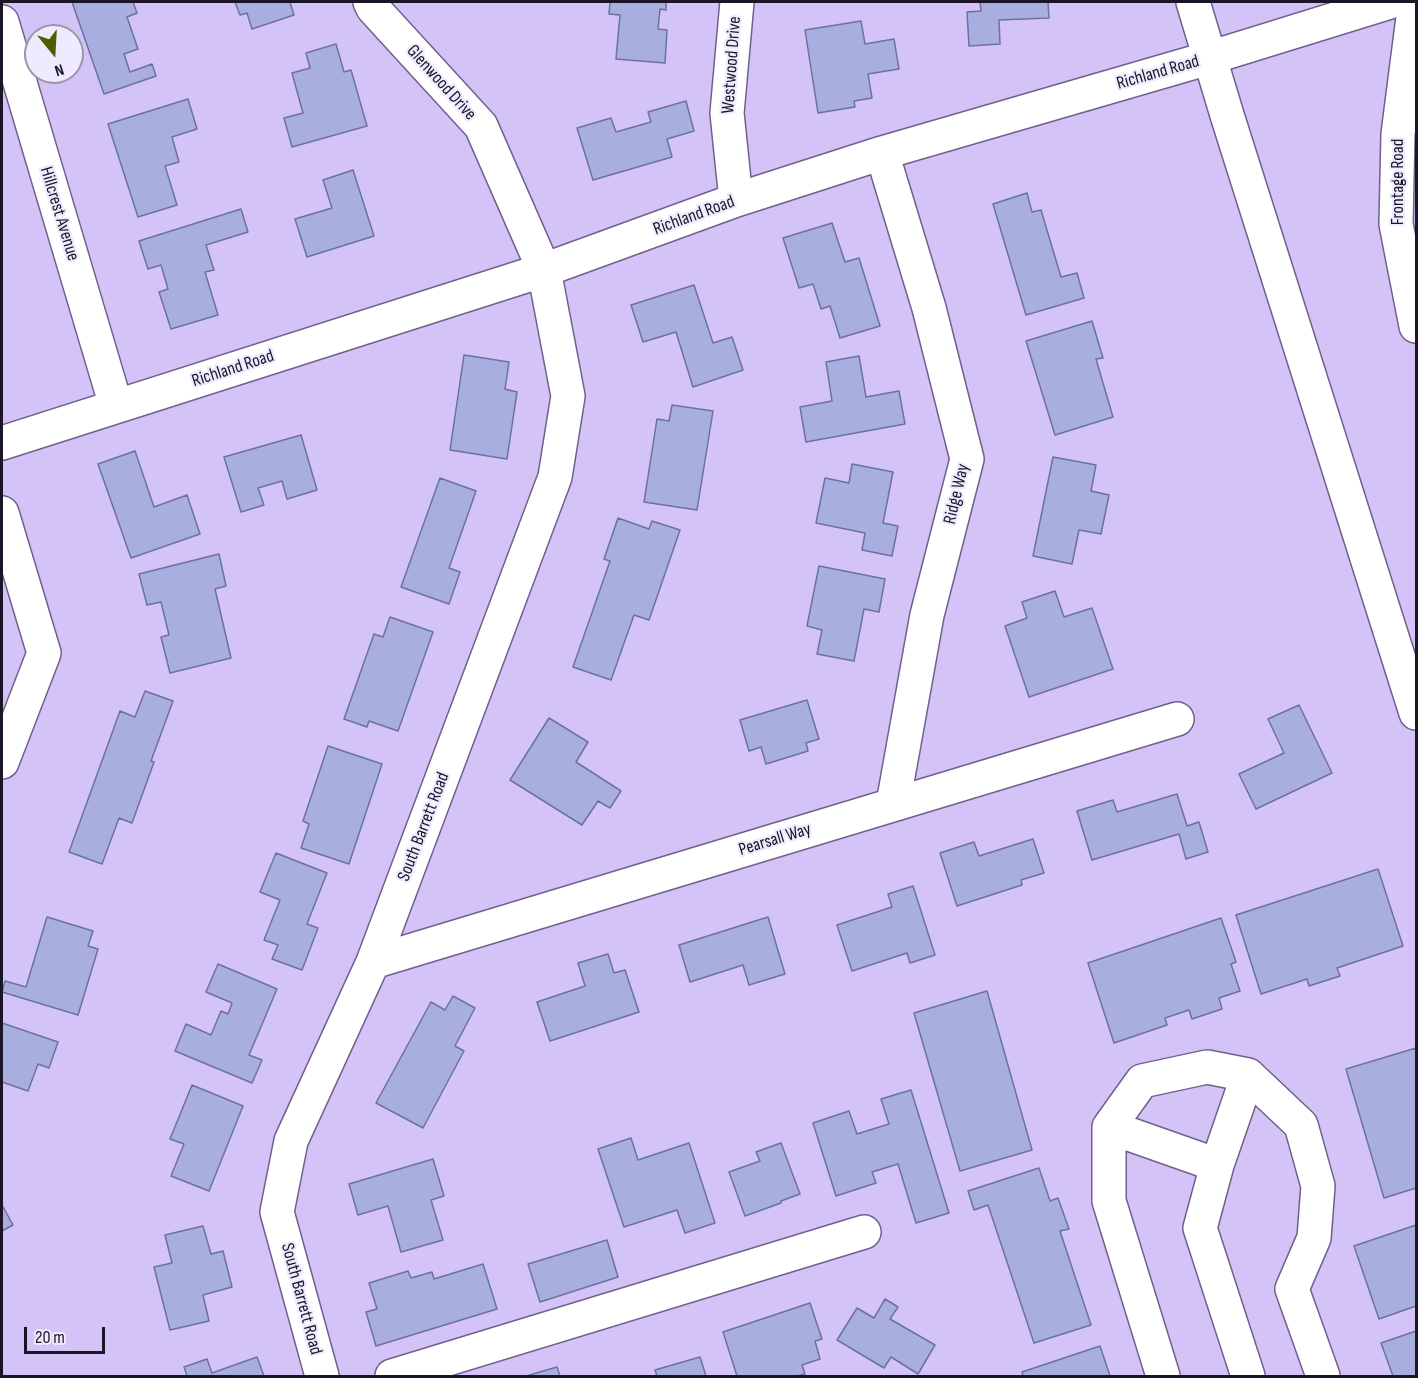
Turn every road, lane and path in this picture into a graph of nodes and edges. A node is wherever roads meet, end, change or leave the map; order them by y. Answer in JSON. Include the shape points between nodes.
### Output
{"nodes":[{"id":1,"x":370,"y":2,"type":"edge"},
{"id":2,"x":737,"y":2,"type":"edge"},
{"id":3,"x":1193,"y":2,"type":"edge"},
{"id":4,"x":1390,"y":2,"type":"edge"},
{"id":5,"x":1415,"y":2,"type":"edge"},
{"id":6,"x":2,"y":22,"type":"edge"},
{"id":7,"x":1209,"y":58,"type":"junction"},
{"id":8,"x":882,"y":153,"type":"junction"},
{"id":9,"x":736,"y":200,"type":"junction"},
{"id":10,"x":544,"y":270,"type":"junction"},
{"id":11,"x":1416,"y":326,"type":"edge"},
{"id":12,"x":116,"y":406,"type":"junction"},
{"id":13,"x":2,"y":443,"type":"edge"},
{"id":14,"x":2,"y":513,"type":"edge"},
{"id":15,"x":1416,"y":713,"type":"edge"},
{"id":16,"x":1177,"y":719,"type":"dead end"},
{"id":17,"x":2,"y":762,"type":"edge"},
{"id":18,"x":893,"y":804,"type":"junction"},
{"id":19,"x":373,"y":962,"type":"junction"},
{"id":20,"x":1248,"y":1075,"type":"junction"},
{"id":21,"x":1109,"y":1127,"type":"junction"},
{"id":22,"x":1217,"y":1165,"type":"junction"},
{"id":23,"x":864,"y":1232,"type":"dead end"},
{"id":24,"x":322,"y":1377,"type":"edge"},
{"id":25,"x":392,"y":1377,"type":"edge"},
{"id":26,"x":1163,"y":1377,"type":"edge"},
{"id":27,"x":1248,"y":1377,"type":"edge"},
{"id":28,"x":1323,"y":1377,"type":"edge"}],
"edges":[{"from":1,"to":10,"type":"main road","name":"Glenwood Drive","via":[[481,126]]},
{"from":2,"to":9,"type":"main road","name":"Westwood Drive","via":[[727,113]]},
{"from":3,"to":7,"type":"main road"},
{"from":4,"to":7,"type":"main road","name":"Richland Road"},
{"from":5,"to":11,"type":"main road","name":"Frontage Road","via":[[1398,134],[1396,224]]},
{"from":6,"to":12,"type":"main road","name":"Hillcrest Avenue"},
{"from":7,"to":8,"type":"main road","name":"Richland Road"},
{"from":7,"to":15,"type":"main road"},
{"from":8,"to":9,"type":"main road","name":"Richland Road"},
{"from":8,"to":18,"type":"main road","name":"Ridge Way","via":[[968,459],[927,615]]},
{"from":9,"to":10,"type":"main road","name":"Richland Road"},
{"from":10,"to":12,"type":"main road","name":"Richland Road"},
{"from":10,"to":19,"type":"main road","name":"South Barrett Road","via":[[568,396],[555,477]]},
{"from":12,"to":13,"type":"main road","name":"Richland Road"},
{"from":14,"to":17,"type":"main road","via":[[44,653]]},
{"from":16,"to":18,"type":"main road","name":"Pearsall Way"},
{"from":18,"to":19,"type":"main road","name":"Pearsall Way"},
{"from":19,"to":24,"type":"main road","name":"South Barrett Road","via":[[291,1141],[277,1212]]},
{"from":20,"to":21,"type":"main road","via":[[1207,1067],[1142,1081]]},
{"from":20,"to":22,"type":"main road"},
{"from":20,"to":28,"type":"main road","via":[[1301,1125],[1318,1186],[1314,1238],[1292,1289]]},
{"from":21,"to":22,"type":"main road"},
{"from":21,"to":26,"type":"main road","via":[[1109,1201]]},
{"from":22,"to":27,"type":"main road","via":[[1200,1228]]},
{"from":23,"to":25,"type":"main road"}]}
